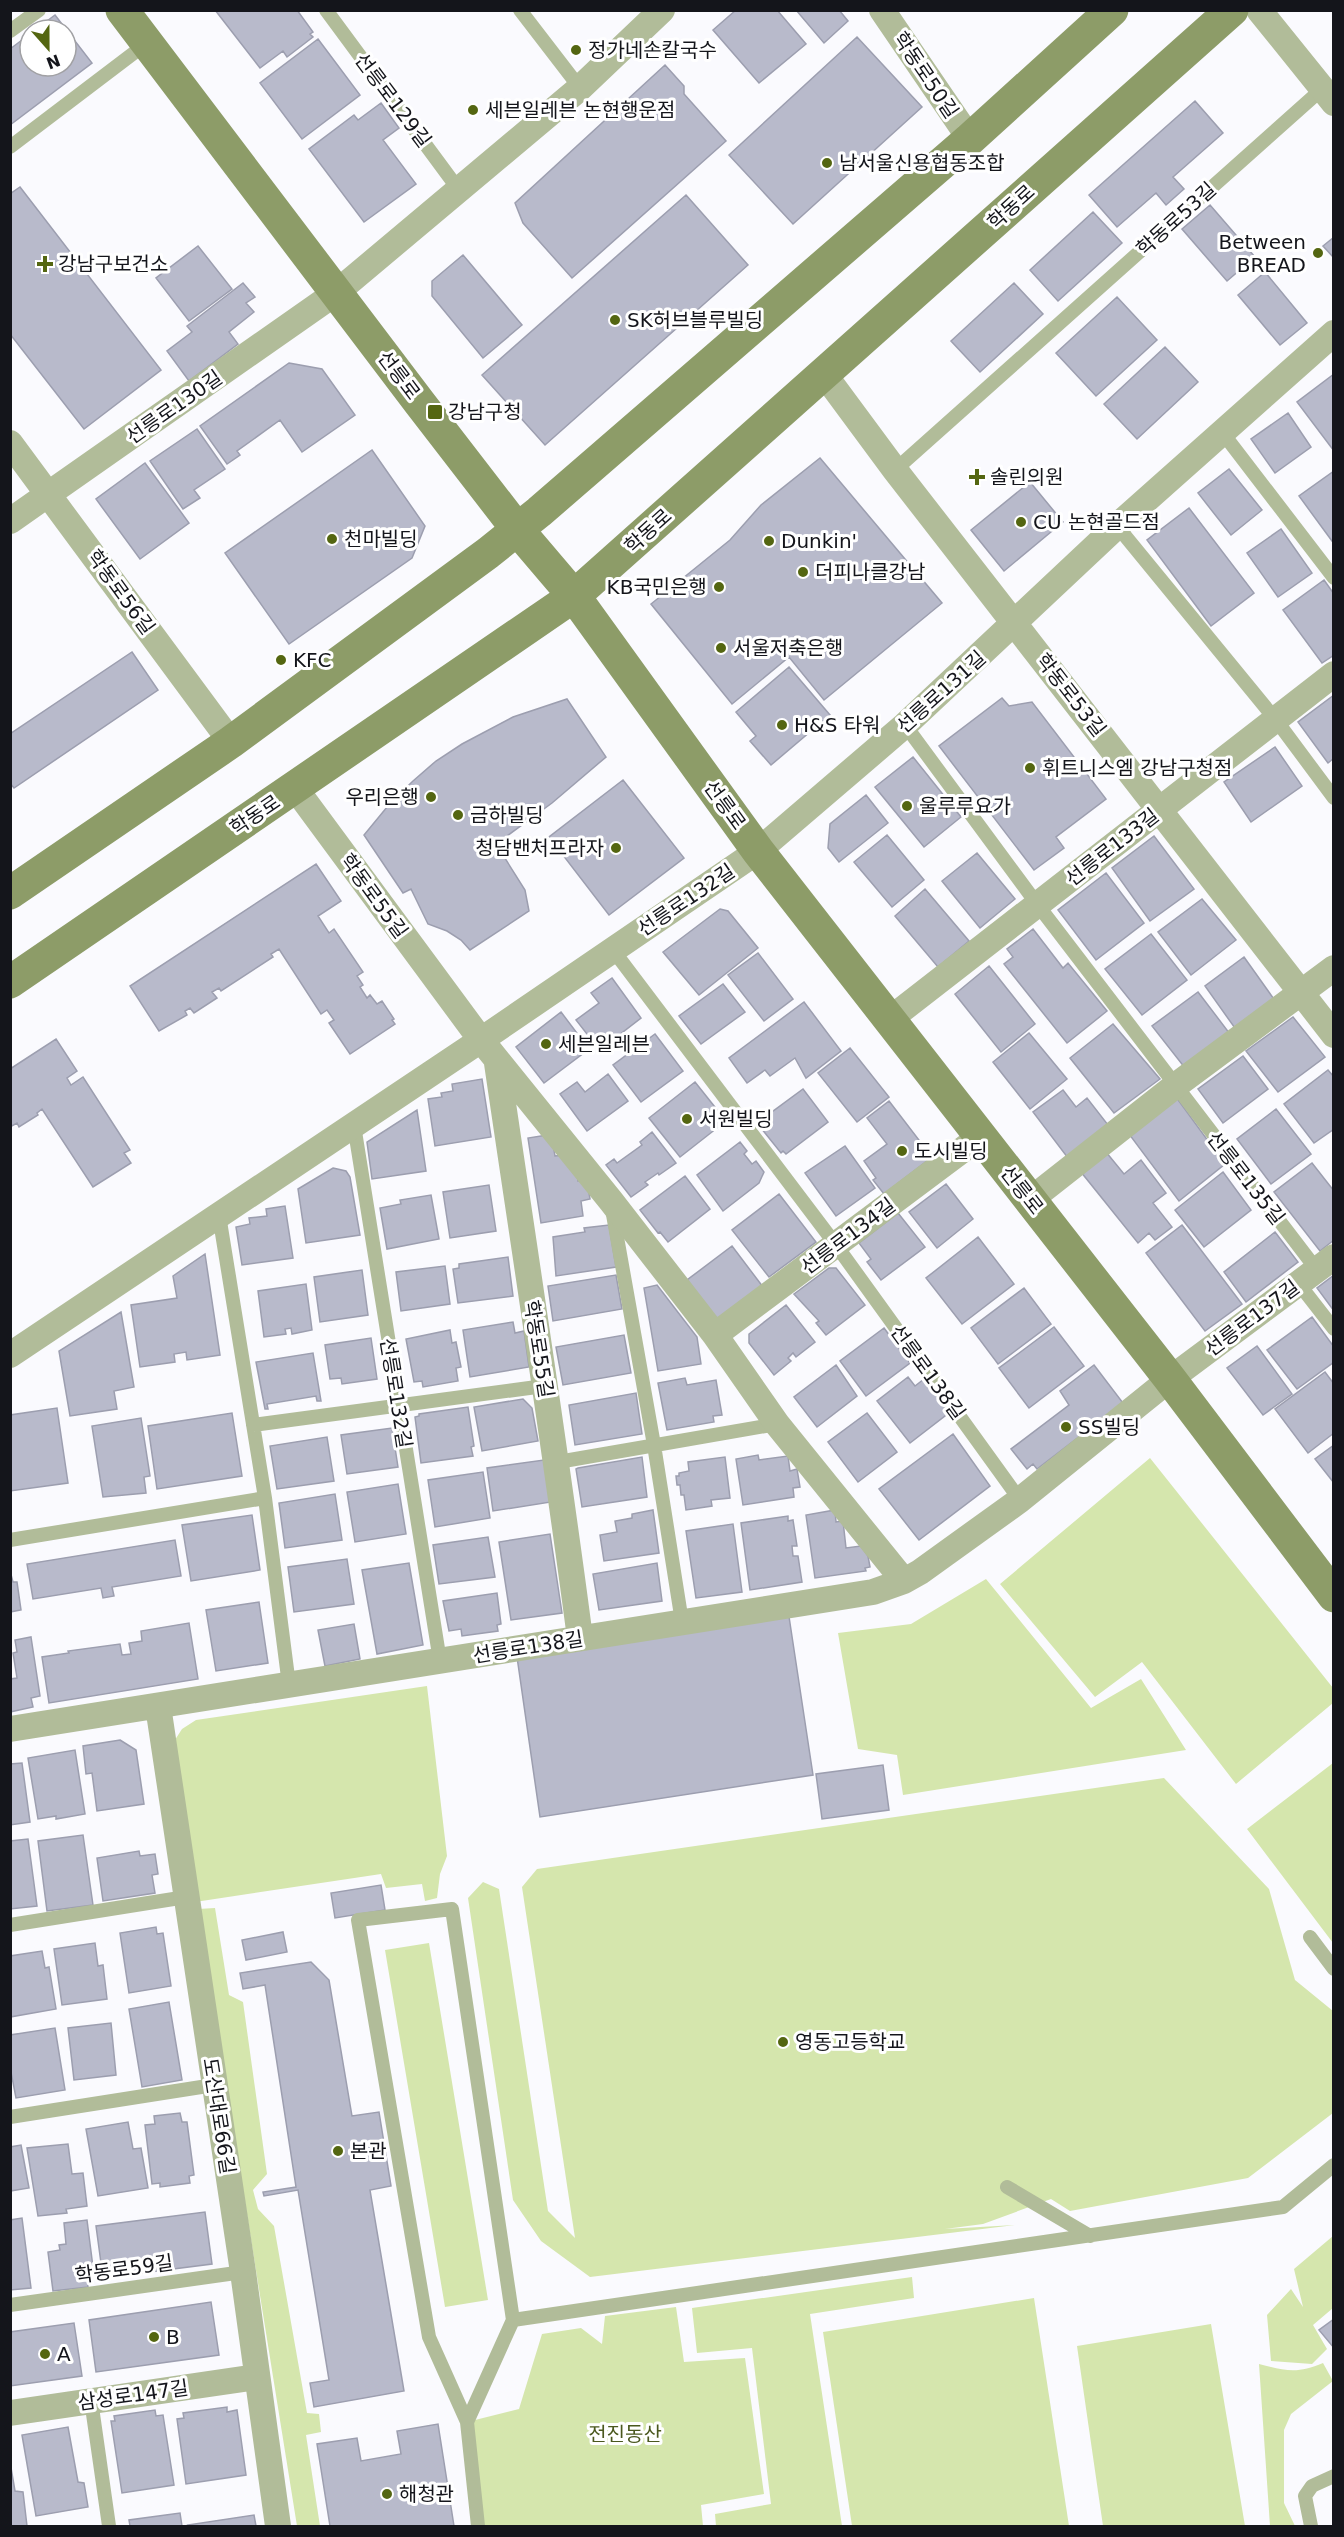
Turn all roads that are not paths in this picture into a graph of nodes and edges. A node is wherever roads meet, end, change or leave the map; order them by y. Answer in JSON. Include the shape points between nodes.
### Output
{"nodes":[{"id":1,"x":39,"y":10,"type":"edge"},
{"id":2,"x":122,"y":10,"type":"edge"},
{"id":3,"x":326,"y":10,"type":"edge"},
{"id":4,"x":520,"y":10,"type":"edge"},
{"id":5,"x":662,"y":10,"type":"edge"},
{"id":6,"x":882,"y":10,"type":"edge"},
{"id":7,"x":1112,"y":10,"type":"edge"},
{"id":8,"x":1232,"y":10,"type":"edge"},
{"id":9,"x":1259,"y":10,"type":"edge"},
{"id":10,"x":10,"y":31,"type":"edge"},
{"id":11,"x":147,"y":43,"type":"junction"},
{"id":12,"x":580,"y":88,"type":"junction"},
{"id":13,"x":1328,"y":96,"type":"edge"},
{"id":14,"x":970,"y":139,"type":"junction"},
{"id":15,"x":10,"y":147,"type":"edge"},
{"id":16,"x":459,"y":190,"type":"junction"},
{"id":17,"x":337,"y":292,"type":"junction"},
{"id":18,"x":1330,"y":343,"type":"edge"},
{"id":19,"x":824,"y":374,"type":"junction"},
{"id":20,"x":1222,"y":432,"type":"junction"},
{"id":21,"x":10,"y":443,"type":"edge"},
{"id":22,"x":895,"y":470,"type":"junction"},
{"id":23,"x":51,"y":495,"type":"junction"},
{"id":24,"x":10,"y":521,"type":"edge"},
{"id":25,"x":1118,"y":526,"type":"junction"},
{"id":26,"x":517,"y":530,"type":"junction"},
{"id":27,"x":1334,"y":578,"type":"edge"},
{"id":28,"x":574,"y":596,"type":"junction"},
{"id":29,"x":1015,"y":624,"type":"junction"},
{"id":30,"x":1334,"y":674,"type":"edge"},
{"id":31,"x":1276,"y":720,"type":"junction"},
{"id":32,"x":905,"y":725,"type":"junction"},
{"id":33,"x":231,"y":742,"type":"junction"},
{"id":34,"x":295,"y":788,"type":"junction"},
{"id":35,"x":1334,"y":798,"type":"edge"},
{"id":36,"x":1160,"y":809,"type":"junction"},
{"id":37,"x":758,"y":851,"type":"junction"},
{"id":38,"x":10,"y":894,"type":"edge"},
{"id":39,"x":1037,"y":904,"type":"junction"},
{"id":40,"x":613,"y":950,"type":"junction"},
{"id":41,"x":1334,"y":968,"type":"edge"},
{"id":42,"x":10,"y":982,"type":"edge"},
{"id":43,"x":1301,"y":993,"type":"junction"},
{"id":44,"x":890,"y":1019,"type":"junction"},
{"id":45,"x":1334,"y":1035,"type":"edge"},
{"id":46,"x":481,"y":1040,"type":"junction"},
{"id":47,"x":497,"y":1061,"type":"junction"},
{"id":48,"x":1175,"y":1086,"type":"junction"},
{"id":49,"x":354,"y":1125,"type":"junction"},
{"id":50,"x":981,"y":1136,"type":"junction"},
{"id":51,"x":1030,"y":1200,"type":"junction"},
{"id":52,"x":611,"y":1201,"type":"junction"},
{"id":53,"x":219,"y":1215,"type":"junction"},
{"id":54,"x":836,"y":1245,"type":"junction"},
{"id":55,"x":1316,"y":1270,"type":"edge"},
{"id":56,"x":1334,"y":1329,"type":"edge"},
{"id":57,"x":715,"y":1335,"type":"junction"},
{"id":58,"x":10,"y":1355,"type":"edge"},
{"id":59,"x":1170,"y":1378,"type":"junction"},
{"id":60,"x":544,"y":1386,"type":"junction"},
{"id":61,"x":398,"y":1405,"type":"junction"},
{"id":62,"x":777,"y":1424,"type":"junction"},
{"id":63,"x":253,"y":1425,"type":"junction"},
{"id":64,"x":654,"y":1445,"type":"junction"},
{"id":65,"x":558,"y":1462,"type":"junction"},
{"id":66,"x":265,"y":1498,"type":"junction"},
{"id":67,"x":1020,"y":1500,"type":"junction"},
{"id":68,"x":10,"y":1540,"type":"edge"},
{"id":69,"x":904,"y":1581,"type":"junction"},
{"id":70,"x":1333,"y":1593,"type":"edge"},
{"id":71,"x":682,"y":1622,"type":"junction"},
{"id":72,"x":580,"y":1638,"type":"junction"},
{"id":73,"x":440,"y":1661,"type":"junction"},
{"id":74,"x":289,"y":1685,"type":"junction"},
{"id":75,"x":158,"y":1706,"type":"junction"},
{"id":76,"x":10,"y":1729,"type":"edge"},
{"id":77,"x":186,"y":1897,"type":"junction"},
{"id":78,"x":10,"y":1925,"type":"edge"},
{"id":79,"x":1310,"y":1937,"type":"dead end"},
{"id":80,"x":1334,"y":1970,"type":"edge"},
{"id":81,"x":214,"y":2085,"type":"junction"},
{"id":82,"x":10,"y":2117,"type":"edge"},
{"id":83,"x":1334,"y":2165,"type":"edge"},
{"id":84,"x":1006,"y":2187,"type":"dead end"},
{"id":85,"x":1090,"y":2236,"type":"junction"},
{"id":86,"x":243,"y":2272,"type":"junction"},
{"id":87,"x":10,"y":2305,"type":"edge"},
{"id":88,"x":513,"y":2320,"type":"junction"},
{"id":89,"x":256,"y":2377,"type":"junction"},
{"id":90,"x":91,"y":2400,"type":"junction"},
{"id":91,"x":10,"y":2413,"type":"edge"},
{"id":92,"x":467,"y":2422,"type":"junction"},
{"id":93,"x":1334,"y":2476,"type":"edge"},
{"id":94,"x":109,"y":2526,"type":"edge"},
{"id":95,"x":278,"y":2526,"type":"edge"},
{"id":96,"x":478,"y":2526,"type":"edge"},
{"id":97,"x":1311,"y":2526,"type":"edge"}],
"edges":[{"from":1,"to":10,"type":"lane"},
{"from":2,"to":11,"type":"main road","name":"선릉로"},
{"from":3,"to":16,"type":"lane","name":"선릉로129길"},
{"from":4,"to":12,"type":"lane"},
{"from":5,"to":12,"type":"street"},
{"from":6,"to":14,"type":"street","name":"학동로50길"},
{"from":7,"to":14,"type":"main road"},
{"from":8,"to":19,"type":"main road","name":"학동로"},
{"from":9,"to":13,"type":"street"},
{"from":11,"to":15,"type":"lane"},
{"from":11,"to":17,"type":"main road","name":"선릉로"},
{"from":12,"to":16,"type":"street"},
{"from":13,"to":22,"type":"lane","name":"학동로53길"},
{"from":14,"to":26,"type":"main road"},
{"from":16,"to":17,"type":"street"},
{"from":17,"to":23,"type":"street","name":"선릉로130길"},
{"from":17,"to":26,"type":"main road","name":"선릉로"},
{"from":18,"to":20,"type":"street","name":"선릉로131길"},
{"from":19,"to":22,"type":"street","name":"학동로53길"},
{"from":19,"to":28,"type":"main road","name":"학동로"},
{"from":20,"to":25,"type":"street","name":"선릉로131길"},
{"from":20,"to":27,"type":"lane"},
{"from":21,"to":23,"type":"street","name":"학동로56길"},
{"from":22,"to":29,"type":"street","name":"학동로53길"},
{"from":23,"to":24,"type":"street","name":"선릉로130길"},
{"from":23,"to":33,"type":"street","name":"학동로56길"},
{"from":25,"to":29,"type":"street","name":"선릉로131길"},
{"from":25,"to":31,"type":"lane"},
{"from":26,"to":28,"type":"main road","name":"선릉로"},
{"from":26,"to":33,"type":"main road"},
{"from":28,"to":34,"type":"main road","name":"학동로"},
{"from":28,"to":37,"type":"main road","name":"선릉로"},
{"from":29,"to":32,"type":"street","name":"선릉로131길"},
{"from":29,"to":36,"type":"street","name":"학동로53길"},
{"from":30,"to":31,"type":"street","name":"선릉로133길"},
{"from":31,"to":35,"type":"lane"},
{"from":31,"to":36,"type":"street","name":"선릉로133길"},
{"from":32,"to":37,"type":"street","name":"선릉로131길"},
{"from":32,"to":39,"type":"lane","name":"선릉로135길"},
{"from":33,"to":38,"type":"main road"},
{"from":34,"to":42,"type":"main road","name":"학동로"},
{"from":34,"to":46,"type":"street","name":"학동로55길"},
{"from":36,"to":39,"type":"street","name":"선릉로133길"},
{"from":36,"to":43,"type":"street","name":"학동로53길"},
{"from":37,"to":40,"type":"street","name":"선릉로132길"},
{"from":37,"to":44,"type":"main road","name":"선릉로"},
{"from":39,"to":44,"type":"street","name":"선릉로133길"},
{"from":39,"to":48,"type":"lane","name":"선릉로135길"},
{"from":40,"to":46,"type":"street","name":"선릉로132길"},
{"from":40,"to":54,"type":"lane"},
{"from":41,"to":43,"type":"street"},
{"from":43,"to":45,"type":"street","name":"학동로53길"},
{"from":43,"to":48,"type":"street"},
{"from":44,"to":50,"type":"main road","name":"선릉로"},
{"from":46,"to":47,"type":"street","name":"학동로55길"},
{"from":46,"to":49,"type":"street","name":"선릉로132길"},
{"from":47,"to":52,"type":"street","name":"학동로55길"},
{"from":47,"to":60,"type":"street","name":"학동로55길"},
{"from":48,"to":51,"type":"street"},
{"from":48,"to":55,"type":"lane","name":"선릉로135길"},
{"from":49,"to":53,"type":"street","name":"선릉로132길"},
{"from":49,"to":61,"type":"lane","name":"선릉로132길"},
{"from":50,"to":51,"type":"main road","name":"선릉로"},
{"from":50,"to":54,"type":"street","name":"선릉로134길"},
{"from":51,"to":59,"type":"main road","name":"선릉로"},
{"from":52,"to":57,"type":"street","name":"학동로55길"},
{"from":52,"to":64,"type":"lane","name":"학동로55길"},
{"from":53,"to":58,"type":"street","name":"선릉로132길"},
{"from":53,"to":63,"type":"lane"},
{"from":54,"to":57,"type":"street","name":"선릉로134길"},
{"from":54,"to":67,"type":"lane","name":"선릉로138길"},
{"from":55,"to":56,"type":"lane","name":"선릉로135길"},
{"from":55,"to":59,"type":"street","name":"선릉로137길"},
{"from":57,"to":62,"type":"street","name":"학동로55길"},
{"from":59,"to":67,"type":"street","name":"선릉로138길"},
{"from":59,"to":70,"type":"main road","name":"선릉로"},
{"from":60,"to":61,"type":"lane"},
{"from":60,"to":65,"type":"street","name":"학동로55길"},
{"from":61,"to":63,"type":"lane"},
{"from":61,"to":73,"type":"lane","name":"선릉로132길"},
{"from":62,"to":64,"type":"lane"},
{"from":62,"to":69,"type":"street","name":"학동로55길"},
{"from":63,"to":66,"type":"lane"},
{"from":64,"to":65,"type":"lane"},
{"from":64,"to":71,"type":"lane","name":"학동로55길"},
{"from":65,"to":72,"type":"street","name":"학동로55길"},
{"from":66,"to":68,"type":"lane"},
{"from":66,"to":74,"type":"lane"},
{"from":67,"to":69,"type":"street","name":"선릉로138길"},
{"from":69,"to":71,"type":"street","name":"선릉로138길","via":[[873,1592]]},
{"from":71,"to":72,"type":"street","name":"선릉로138길"},
{"from":72,"to":73,"type":"street","name":"선릉로138길"},
{"from":73,"to":74,"type":"street","name":"선릉로138길"},
{"from":74,"to":75,"type":"street","name":"선릉로138길"},
{"from":75,"to":76,"type":"street","name":"선릉로138길"},
{"from":75,"to":77,"type":"street","name":"도산대로66길"},
{"from":77,"to":78,"type":"lane"},
{"from":77,"to":81,"type":"street","name":"도산대로66길"},
{"from":79,"to":80,"type":"lane"},
{"from":81,"to":82,"type":"lane"},
{"from":81,"to":86,"type":"street","name":"도산대로66길"},
{"from":83,"to":85,"type":"lane","via":[[1283,2207]]},
{"from":84,"to":85,"type":"lane"},
{"from":85,"to":88,"type":"lane"},
{"from":86,"to":87,"type":"lane","name":"학동로59길"},
{"from":86,"to":89,"type":"street","name":"도산대로66길"},
{"from":88,"to":92,"type":"lane"},
{"from":88,"to":92,"type":"lane","via":[[452,1909],[358,1920],[429,2337]]},
{"from":89,"to":90,"type":"street","name":"삼성로147길"},
{"from":89,"to":95,"type":"street","name":"도산대로66길"},
{"from":90,"to":91,"type":"street","name":"삼성로147길"},
{"from":90,"to":94,"type":"lane"},
{"from":92,"to":96,"type":"lane"},
{"from":93,"to":97,"type":"lane","via":[[1312,2486],[1305,2496]]}]}
